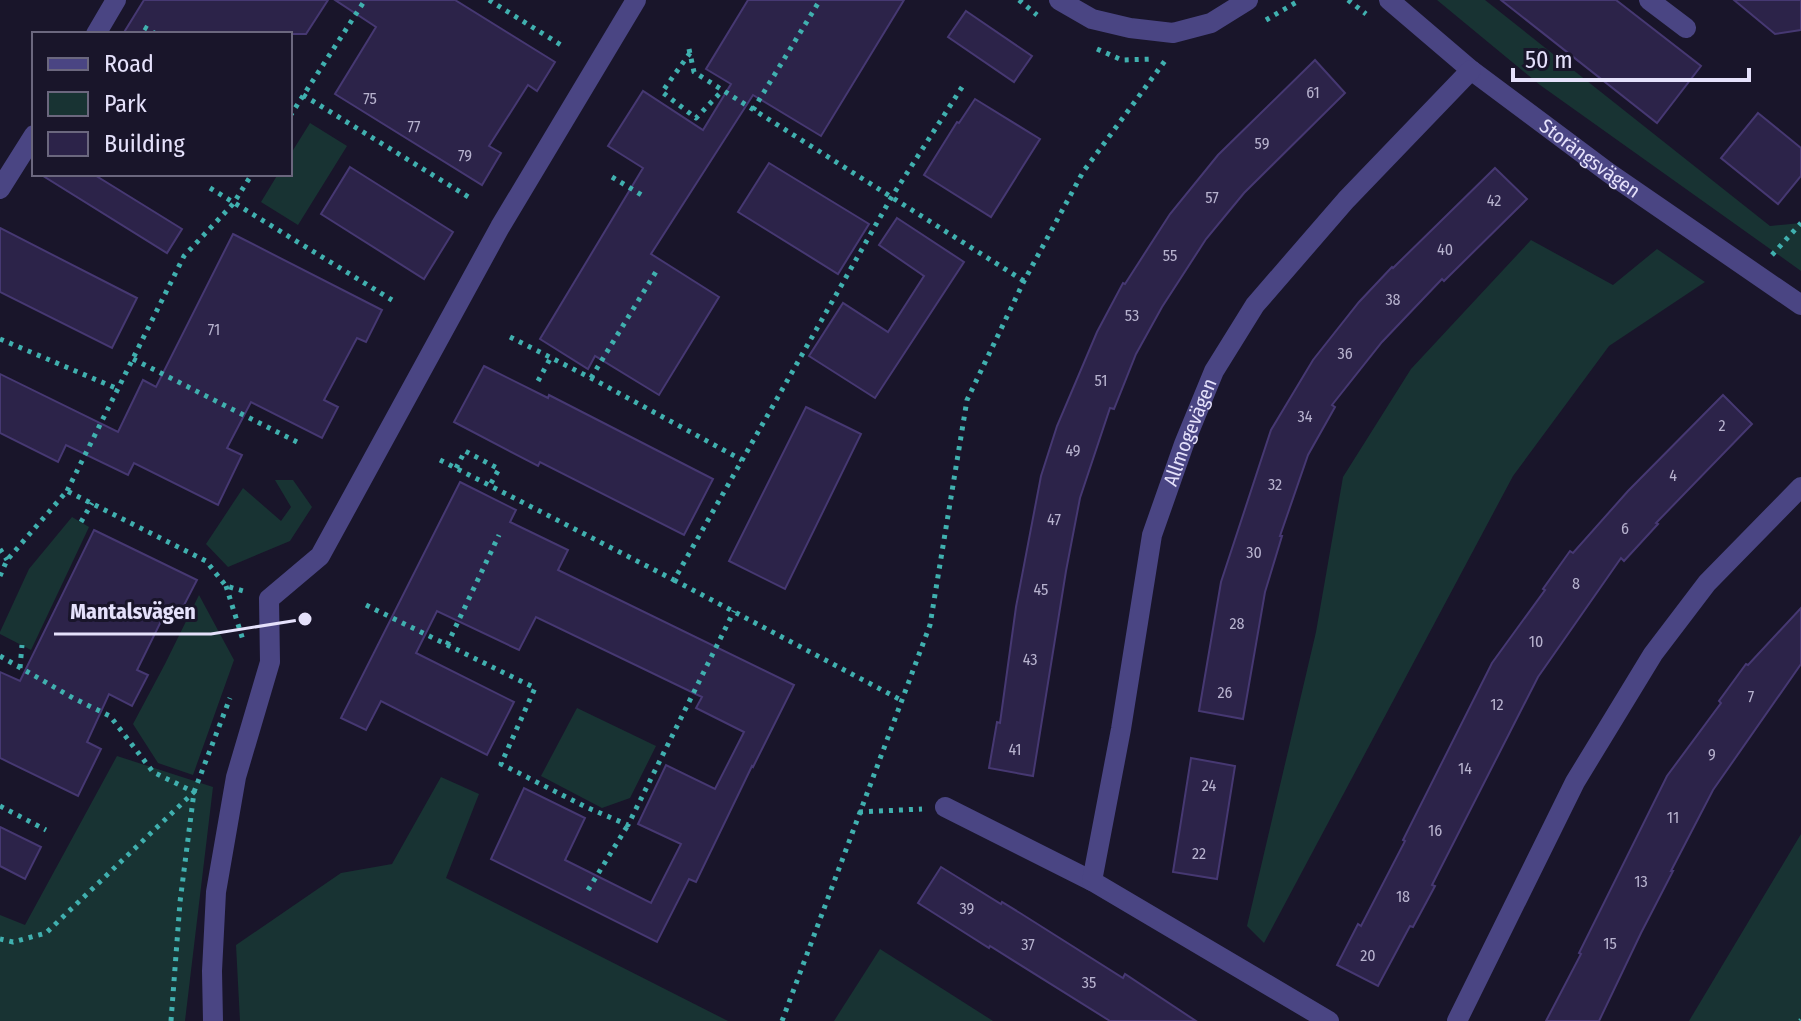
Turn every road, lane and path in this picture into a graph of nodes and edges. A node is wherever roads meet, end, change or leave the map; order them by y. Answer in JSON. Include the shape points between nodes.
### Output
{"nodes":[{"id":1,"x":116,"y":0,"type":"edge"},
{"id":2,"x":365,"y":0,"type":"edge"},
{"id":3,"x":489,"y":0,"type":"edge"},
{"id":4,"x":636,"y":0,"type":"edge"},
{"id":5,"x":820,"y":0,"type":"edge"},
{"id":6,"x":1059,"y":0,"type":"edge"},
{"id":7,"x":1248,"y":0,"type":"edge"},
{"id":8,"x":1389,"y":0,"type":"edge"},
{"id":9,"x":1649,"y":0,"type":"edge"},
{"id":10,"x":144,"y":27,"type":"dead end"},
{"id":11,"x":1686,"y":28,"type":"dead end"},
{"id":12,"x":97,"y":32,"type":"edge"},
{"id":13,"x":153,"y":32,"type":"edge"},
{"id":14,"x":561,"y":45,"type":"dead end"},
{"id":15,"x":1167,"y":58,"type":"dead end"},
{"id":16,"x":1471,"y":70,"type":"junction"},
{"id":17,"x":964,"y":84,"type":"dead end"},
{"id":18,"x":723,"y":90,"type":"junction"},
{"id":19,"x":303,"y":95,"type":"junction"},
{"id":20,"x":753,"y":110,"type":"junction"},
{"id":21,"x":292,"y":113,"type":"edge"},
{"id":22,"x":32,"y":138,"type":"edge"},
{"id":23,"x":251,"y":176,"type":"edge"},
{"id":24,"x":612,"y":177,"type":"dead end"},
{"id":25,"x":210,"y":188,"type":"dead end"},
{"id":26,"x":0,"y":189,"type":"edge"},
{"id":27,"x":645,"y":197,"type":"dead end"},
{"id":28,"x":470,"y":198,"type":"dead end"},
{"id":29,"x":891,"y":198,"type":"junction"},
{"id":30,"x":233,"y":204,"type":"junction"},
{"id":31,"x":1801,"y":223,"type":"edge"},
{"id":32,"x":1771,"y":256,"type":"dead end"},
{"id":33,"x":657,"y":270,"type":"dead end"},
{"id":34,"x":1024,"y":281,"type":"junction"},
{"id":35,"x":392,"y":300,"type":"dead end"},
{"id":36,"x":1801,"y":305,"type":"edge"},
{"id":37,"x":510,"y":337,"type":"dead end"},
{"id":38,"x":0,"y":339,"type":"edge"},
{"id":39,"x":551,"y":357,"type":"junction"},
{"id":40,"x":133,"y":359,"type":"junction"},
{"id":41,"x":591,"y":378,"type":"junction"},
{"id":42,"x":538,"y":381,"type":"dead end"},
{"id":43,"x":118,"y":389,"type":"junction"},
{"id":44,"x":297,"y":442,"type":"dead end"},
{"id":45,"x":440,"y":460,"type":"dead end"},
{"id":46,"x":742,"y":460,"type":"junction"},
{"id":47,"x":456,"y":468,"type":"junction"},
{"id":48,"x":490,"y":485,"type":"junction"},
{"id":49,"x":1801,"y":487,"type":"edge"},
{"id":50,"x":67,"y":491,"type":"junction"},
{"id":51,"x":92,"y":503,"type":"junction"},
{"id":52,"x":81,"y":522,"type":"dead end"},
{"id":53,"x":499,"y":535,"type":"dead end"},
{"id":54,"x":0,"y":549,"type":"edge"},
{"id":55,"x":7,"y":560,"type":"junction"},
{"id":56,"x":0,"y":576,"type":"edge"},
{"id":57,"x":674,"y":580,"type":"junction"},
{"id":58,"x":226,"y":586,"type":"junction"},
{"id":59,"x":269,"y":599,"type":"junction"},
{"id":60,"x":366,"y":605,"type":"dead end"},
{"id":61,"x":734,"y":611,"type":"junction"},
{"id":62,"x":22,"y":645,"type":"dead end"},
{"id":63,"x":447,"y":645,"type":"junction"},
{"id":64,"x":247,"y":653,"type":"dead end"},
{"id":65,"x":0,"y":656,"type":"edge"},
{"id":66,"x":20,"y":668,"type":"junction"},
{"id":67,"x":231,"y":695,"type":"dead end"},
{"id":68,"x":901,"y":700,"type":"junction"},
{"id":69,"x":194,"y":792,"type":"junction"},
{"id":70,"x":0,"y":806,"type":"edge"},
{"id":71,"x":945,"y":807,"type":"joint"},
{"id":72,"x":859,"y":812,"type":"junction"},
{"id":73,"x":628,"y":825,"type":"junction"},
{"id":74,"x":46,"y":830,"type":"dead end"},
{"id":75,"x":1092,"y":881,"type":"junction"},
{"id":76,"x":588,"y":890,"type":"dead end"},
{"id":77,"x":0,"y":939,"type":"edge"},
{"id":78,"x":171,"y":1021,"type":"edge"},
{"id":79,"x":213,"y":1021,"type":"edge"},
{"id":80,"x":782,"y":1021,"type":"edge"},
{"id":81,"x":1329,"y":1021,"type":"edge"},
{"id":82,"x":1457,"y":1021,"type":"edge"}],
"edges":[{"from":1,"to":12,"type":"street"},
{"from":2,"to":19,"type":"path"},
{"from":3,"to":14,"type":"path"},
{"from":4,"to":59,"type":"street","via":[[500,227],[320,556]]},
{"from":5,"to":20,"type":"path"},
{"from":6,"to":7,"type":"street","via":[[1092,19],[1173,33],[1211,23]]},
{"from":8,"to":16,"type":"street","name":"Storängsvägen"},
{"from":9,"to":11,"type":"street"},
{"from":10,"to":13,"type":"path"},
{"from":15,"to":34,"type":"path","via":[[1083,172]]},
{"from":16,"to":36,"type":"street","name":"Storängsvägen"},
{"from":16,"to":75,"type":"street","name":"Allmogevägen","via":[[1346,200],[1255,305],[1214,371],[1152,535]]},
{"from":17,"to":29,"type":"path"},
{"from":18,"to":18,"type":"path","via":[[694,72],[690,51],[662,92],[696,118]]},
{"from":18,"to":20,"type":"path"},
{"from":19,"to":21,"type":"path"},
{"from":19,"to":28,"type":"path"},
{"from":20,"to":29,"type":"path"},
{"from":22,"to":26,"type":"street"},
{"from":23,"to":30,"type":"path"},
{"from":24,"to":27,"type":"path"},
{"from":25,"to":30,"type":"path"},
{"from":29,"to":34,"type":"path"},
{"from":29,"to":46,"type":"path"},
{"from":30,"to":35,"type":"path"},
{"from":30,"to":40,"type":"path","via":[[184,256]]},
{"from":31,"to":32,"type":"path"},
{"from":33,"to":41,"type":"path"},
{"from":34,"to":68,"type":"path","via":[[967,400],[930,625]]},
{"from":37,"to":39,"type":"path"},
{"from":38,"to":43,"type":"path"},
{"from":39,"to":41,"type":"path"},
{"from":39,"to":42,"type":"path"},
{"from":40,"to":43,"type":"path"},
{"from":40,"to":44,"type":"path"},
{"from":41,"to":46,"type":"path"},
{"from":43,"to":50,"type":"path"},
{"from":45,"to":47,"type":"path"},
{"from":46,"to":57,"type":"path"},
{"from":47,"to":48,"type":"path"},
{"from":47,"to":48,"type":"path","via":[[465,451],[499,469]]},
{"from":48,"to":57,"type":"path"},
{"from":49,"to":82,"type":"street","via":[[1707,583],[1653,654],[1575,782]]},
{"from":50,"to":51,"type":"path"},
{"from":50,"to":55,"type":"path"},
{"from":51,"to":52,"type":"path"},
{"from":51,"to":58,"type":"path","via":[[206,561]]},
{"from":53,"to":63,"type":"path"},
{"from":54,"to":55,"type":"path"},
{"from":55,"to":56,"type":"path"},
{"from":57,"to":61,"type":"path"},
{"from":58,"to":59,"type":"path"},
{"from":58,"to":64,"type":"path"},
{"from":59,"to":79,"type":"street","via":[[270,662],[236,777],[216,892]]},
{"from":60,"to":63,"type":"path"},
{"from":61,"to":68,"type":"path"},
{"from":61,"to":73,"type":"path"},
{"from":62,"to":66,"type":"path"},
{"from":63,"to":73,"type":"path","via":[[535,688],[501,764]]},
{"from":65,"to":66,"type":"path"},
{"from":66,"to":69,"type":"path","via":[[110,716],[153,772]]},
{"from":67,"to":69,"type":"path"},
{"from":68,"to":72,"type":"path"},
{"from":69,"to":77,"type":"path","via":[[46,933],[13,942]]},
{"from":69,"to":78,"type":"path"},
{"from":70,"to":74,"type":"path"},
{"from":71,"to":72,"type":"path"},
{"from":71,"to":75,"type":"street"},
{"from":72,"to":80,"type":"path"},
{"from":73,"to":76,"type":"path"},
{"from":75,"to":81,"type":"street"}]}
